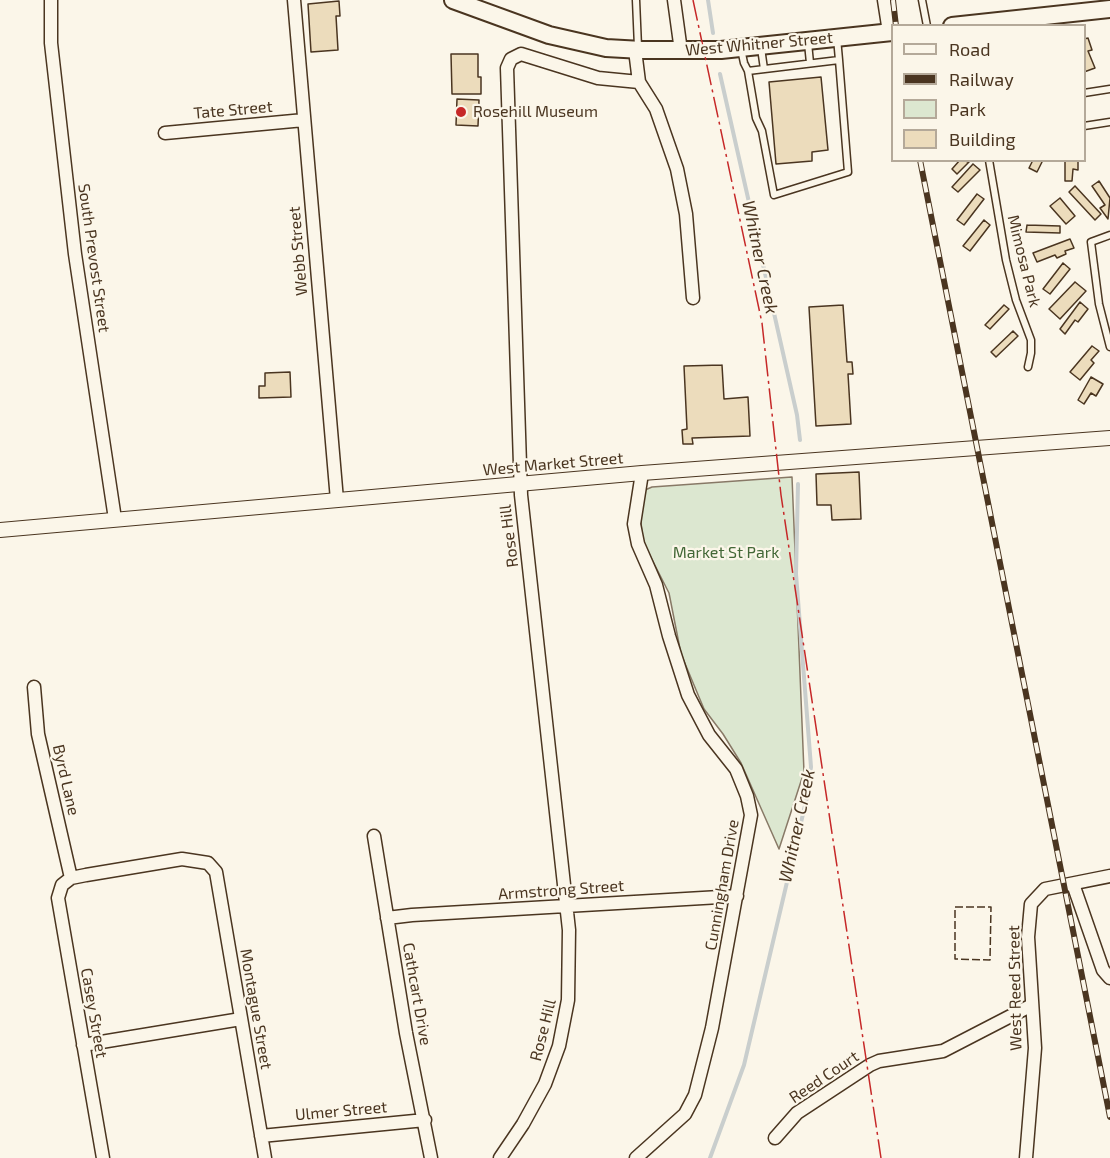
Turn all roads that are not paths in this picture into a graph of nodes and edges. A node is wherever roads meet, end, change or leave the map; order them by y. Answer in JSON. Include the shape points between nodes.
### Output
{"nodes":[{"id":1,"x":51,"y":0,"type":"edge"},
{"id":2,"x":294,"y":0,"type":"edge"},
{"id":3,"x":453,"y":0,"type":"edge"},
{"id":4,"x":636,"y":0,"type":"edge"},
{"id":5,"x":674,"y":0,"type":"edge"},
{"id":6,"x":884,"y":0,"type":"edge"},
{"id":7,"x":922,"y":0,"type":"edge"},
{"id":8,"x":1088,"y":5,"type":"edge"},
{"id":9,"x":1110,"y":9,"type":"edge"},
{"id":10,"x":927,"y":24,"type":"edge"},
{"id":11,"x":967,"y":24,"type":"edge"},
{"id":12,"x":891,"y":32,"type":"edge"},
{"id":13,"x":836,"y":38,"type":"junction"},
{"id":14,"x":808,"y":41,"type":"junction"},
{"id":15,"x":760,"y":46,"type":"junction"},
{"id":16,"x":741,"y":48,"type":"junction"},
{"id":17,"x":637,"y":50,"type":"junction"},
{"id":18,"x":681,"y":51,"type":"junction"},
{"id":19,"x":839,"y":60,"type":"junction"},
{"id":20,"x":810,"y":63,"type":"junction"},
{"id":21,"x":764,"y":69,"type":"junction"},
{"id":22,"x":748,"y":71,"type":"junction"},
{"id":23,"x":639,"y":82,"type":"junction"},
{"id":24,"x":1110,"y":89,"type":"edge"},
{"id":25,"x":1086,"y":93,"type":"edge"},
{"id":26,"x":304,"y":120,"type":"junction"},
{"id":27,"x":1110,"y":122,"type":"edge"},
{"id":28,"x":1086,"y":126,"type":"edge"},
{"id":29,"x":165,"y":133,"type":"dead end"},
{"id":30,"x":989,"y":162,"type":"edge"},
{"id":31,"x":1110,"y":235,"type":"edge"},
{"id":32,"x":693,"y":298,"type":"dead end"},
{"id":33,"x":1110,"y":347,"type":"edge"},
{"id":34,"x":1028,"y":367,"type":"dead end"},
{"id":35,"x":1110,"y":438,"type":"edge"},
{"id":36,"x":642,"y":473,"type":"junction"},
{"id":37,"x":520,"y":483,"type":"junction"},
{"id":38,"x":337,"y":500,"type":"junction"},
{"id":39,"x":115,"y":519,"type":"junction"},
{"id":40,"x":0,"y":530,"type":"edge"},
{"id":41,"x":34,"y":687,"type":"dead end"},
{"id":42,"x":374,"y":836,"type":"dead end"},
{"id":43,"x":1110,"y":876,"type":"edge"},
{"id":44,"x":71,"y":879,"type":"junction"},
{"id":45,"x":1073,"y":884,"type":"junction"},
{"id":46,"x":737,"y":896,"type":"junction"},
{"id":47,"x":567,"y":905,"type":"junction"},
{"id":48,"x":387,"y":918,"type":"junction"},
{"id":49,"x":1110,"y":978,"type":"edge"},
{"id":50,"x":1032,"y":1005,"type":"junction"},
{"id":51,"x":241,"y":1019,"type":"junction"},
{"id":52,"x":83,"y":1045,"type":"junction"},
{"id":53,"x":425,"y":1120,"type":"junction"},
{"id":54,"x":261,"y":1136,"type":"junction"},
{"id":55,"x":775,"y":1138,"type":"dead end"},
{"id":56,"x":103,"y":1158,"type":"edge"},
{"id":57,"x":265,"y":1158,"type":"edge"},
{"id":58,"x":431,"y":1158,"type":"edge"},
{"id":59,"x":500,"y":1158,"type":"edge"},
{"id":60,"x":636,"y":1158,"type":"edge"},
{"id":61,"x":1026,"y":1158,"type":"edge"}],
"edges":[{"from":1,"to":39,"type":"street","name":"South Prevost Street","via":[[51,43],[75,254]]},
{"from":2,"to":26,"type":"street","name":"Webb Street"},
{"from":3,"to":17,"type":"main road","name":"West Whitner Street","via":[[549,35],[606,48]]},
{"from":4,"to":17,"type":"lane"},
{"from":5,"to":18,"type":"street"},
{"from":6,"to":12,"type":"street"},
{"from":7,"to":10,"type":"lane"},
{"from":8,"to":9,"type":"main road"},
{"from":8,"to":11,"type":"main road"},
{"from":12,"to":13,"type":"main road","name":"West Whitner Street"},
{"from":13,"to":14,"type":"main road","name":"West Whitner Street"},
{"from":13,"to":19,"type":"lane"},
{"from":14,"to":15,"type":"main road","name":"West Whitner Street"},
{"from":14,"to":20,"type":"lane"},
{"from":15,"to":16,"type":"main road","name":"West Whitner Street"},
{"from":15,"to":21,"type":"lane"},
{"from":16,"to":18,"type":"main road","name":"West Whitner Street"},
{"from":16,"to":22,"type":"lane"},
{"from":17,"to":18,"type":"main road","name":"West Whitner Street"},
{"from":17,"to":23,"type":"street"},
{"from":19,"to":20,"type":"lane"},
{"from":19,"to":22,"type":"lane","via":[[848,172],[774,195]]},
{"from":20,"to":21,"type":"lane"},
{"from":21,"to":22,"type":"lane"},
{"from":23,"to":32,"type":"street","via":[[656,109],[677,170],[686,214]]},
{"from":23,"to":37,"type":"street","name":"Rose Hill","via":[[598,78],[521,54],[511,59],[507,68]]},
{"from":24,"to":25,"type":"lane"},
{"from":26,"to":29,"type":"street","name":"Tate Street"},
{"from":26,"to":38,"type":"street","name":"Webb Street"},
{"from":27,"to":28,"type":"lane"},
{"from":30,"to":34,"type":"lane","name":"Mimosa Park","via":[[1006,260],[1031,340]]},
{"from":31,"to":33,"type":"lane","via":[[1091,242],[1099,304]]},
{"from":35,"to":36,"type":"street","name":"West Market Street"},
{"from":36,"to":37,"type":"street","name":"West Market Street"},
{"from":36,"to":46,"type":"street","name":"Cunningham Drive","via":[[634,524],[638,544],[656,585],[688,695],[709,735],[736,769],[747,796],[751,814]]},
{"from":37,"to":38,"type":"street","name":"West Market Street"},
{"from":37,"to":47,"type":"street","name":"Rose Hill"},
{"from":38,"to":39,"type":"street","name":"West Market Street"},
{"from":39,"to":40,"type":"street","name":"West Market Street"},
{"from":41,"to":44,"type":"street","name":"Byrd Lane","via":[[38,734]]},
{"from":42,"to":48,"type":"street","name":"Cathcart Drive"},
{"from":43,"to":45,"type":"street","name":"West Reed Street"},
{"from":44,"to":51,"type":"street","name":"Montague Street","via":[[182,859],[208,863],[216,872]]},
{"from":44,"to":52,"type":"street","name":"Casey Street","via":[[62,885],[58,898]]},
{"from":45,"to":49,"type":"street","via":[[1102,970]]},
{"from":45,"to":50,"type":"street","name":"West Reed Street","via":[[1045,889],[1031,904],[1028,937]]},
{"from":46,"to":47,"type":"street","name":"Armstrong Street"},
{"from":46,"to":60,"type":"street","name":"Cunningham Drive","via":[[695,1095],[685,1114]]},
{"from":47,"to":48,"type":"street","name":"Armstrong Street"},
{"from":47,"to":59,"type":"street","name":"Rose Hill","via":[[568,1000],[559,1046],[545,1084]]},
{"from":48,"to":53,"type":"street","name":"Cathcart Drive"},
{"from":50,"to":55,"type":"street","name":"Reed Court","via":[[943,1051],[870,1065],[797,1113]]},
{"from":50,"to":61,"type":"street","name":"West Reed Street","via":[[1035,1048]]},
{"from":51,"to":52,"type":"street"},
{"from":51,"to":54,"type":"street","name":"Montague Street"},
{"from":52,"to":56,"type":"street","name":"Casey Street"},
{"from":53,"to":54,"type":"street","name":"Ulmer Street"},
{"from":53,"to":58,"type":"street","name":"Cathcart Drive"},
{"from":54,"to":57,"type":"street","name":"Montague Street"}]}
